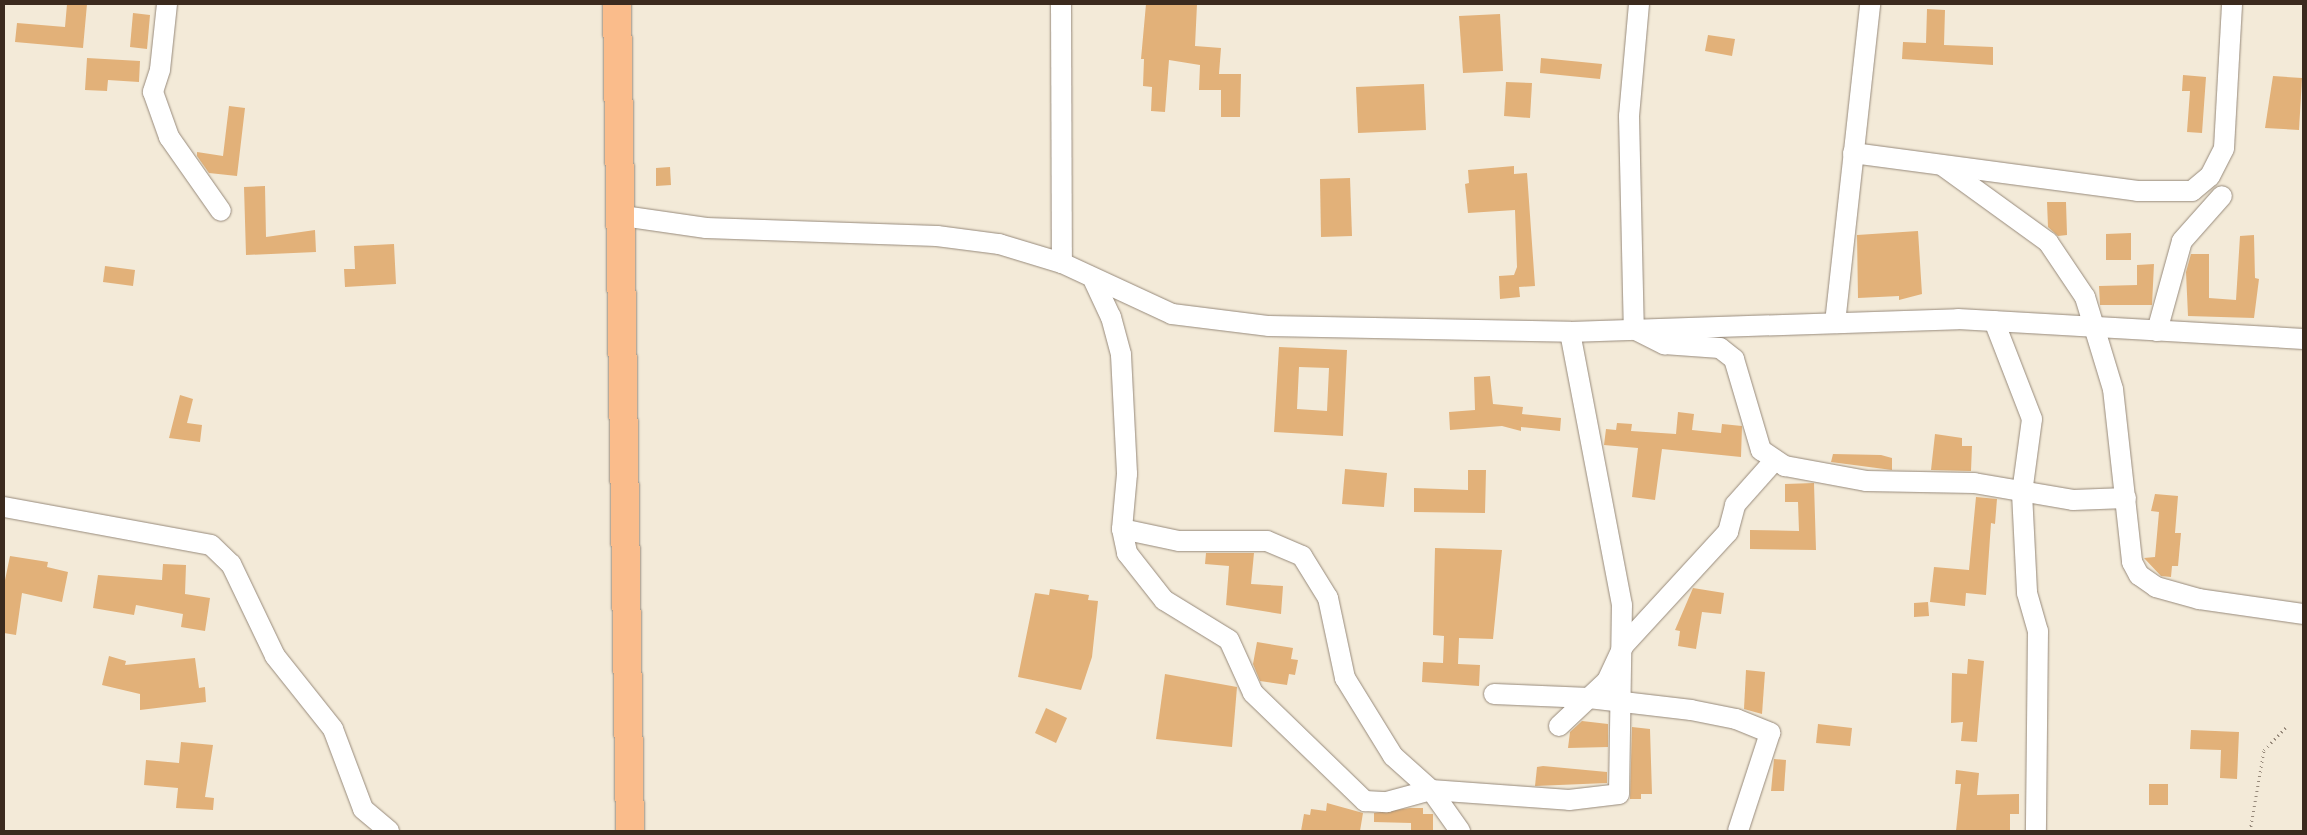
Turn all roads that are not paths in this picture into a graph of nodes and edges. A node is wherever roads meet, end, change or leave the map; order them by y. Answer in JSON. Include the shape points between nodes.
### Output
{"nodes":[{"id":1,"x":167,"y":4,"type":"edge"},
{"id":2,"x":617,"y":4,"type":"edge"},
{"id":3,"x":1061,"y":4,"type":"edge"},
{"id":4,"x":1640,"y":4,"type":"edge"},
{"id":5,"x":1870,"y":4,"type":"edge"},
{"id":6,"x":2232,"y":4,"type":"edge"},
{"id":7,"x":1854,"y":153,"type":"junction"},
{"id":8,"x":1943,"y":166,"type":"junction"},
{"id":9,"x":2222,"y":196,"type":"dead end"},
{"id":10,"x":221,"y":211,"type":"dead end"},
{"id":11,"x":623,"y":216,"type":"junction"},
{"id":12,"x":1062,"y":263,"type":"junction"},
{"id":13,"x":1094,"y":281,"type":"junction"},
{"id":14,"x":1835,"y":322,"type":"junction"},
{"id":15,"x":1994,"y":322,"type":"junction"},
{"id":16,"x":2094,"y":327,"type":"junction"},
{"id":17,"x":1634,"y":329,"type":"junction"},
{"id":18,"x":2157,"y":331,"type":"junction"},
{"id":19,"x":1570,"y":332,"type":"junction"},
{"id":20,"x":2303,"y":339,"type":"edge"},
{"id":21,"x":1775,"y":460,"type":"junction"},
{"id":22,"x":2022,"y":493,"type":"junction"},
{"id":23,"x":2126,"y":498,"type":"junction"},
{"id":24,"x":4,"y":507,"type":"edge"},
{"id":25,"x":1122,"y":529,"type":"junction"},
{"id":26,"x":2303,"y":614,"type":"edge"},
{"id":27,"x":1624,"y":645,"type":"junction"},
{"id":28,"x":1494,"y":694,"type":"dead end"},
{"id":29,"x":1589,"y":698,"type":"junction"},
{"id":30,"x":1622,"y":700,"type":"junction"},
{"id":31,"x":1559,"y":726,"type":"dead end"},
{"id":32,"x":1431,"y":790,"type":"junction"},
{"id":33,"x":389,"y":831,"type":"edge"},
{"id":34,"x":630,"y":831,"type":"edge"},
{"id":35,"x":1460,"y":831,"type":"edge"},
{"id":36,"x":1738,"y":831,"type":"edge"},
{"id":37,"x":2036,"y":831,"type":"edge"}],
"edges":[{"from":1,"to":10,"type":"street","via":[[160,70],[153,92],[169,137]]},
{"from":2,"to":11,"type":"highway"},
{"from":3,"to":12,"type":"street"},
{"from":4,"to":17,"type":"street","via":[[1629,116]]},
{"from":5,"to":7,"type":"street"},
{"from":6,"to":8,"type":"street","via":[[2224,148],[2202,187],[2179,192],[2137,191]]},
{"from":7,"to":8,"type":"street"},
{"from":7,"to":14,"type":"street"},
{"from":8,"to":16,"type":"street","via":[[2048,242],[2076,282]]},
{"from":9,"to":18,"type":"street","via":[[2182,241]]},
{"from":11,"to":12,"type":"street","via":[[706,228],[936,236],[999,244]]},
{"from":11,"to":34,"type":"highway"},
{"from":12,"to":13,"type":"street"},
{"from":13,"to":19,"type":"street","via":[[1172,314],[1214,321],[1394,332]]},
{"from":13,"to":25,"type":"street","via":[[1111,317],[1121,354],[1127,474]]},
{"from":14,"to":15,"type":"street"},
{"from":14,"to":17,"type":"street"},
{"from":15,"to":16,"type":"street"},
{"from":15,"to":22,"type":"street","via":[[2032,419]]},
{"from":16,"to":18,"type":"street"},
{"from":16,"to":23,"type":"street","via":[[2113,389]]},
{"from":17,"to":19,"type":"street"},
{"from":17,"to":21,"type":"street","via":[[1664,344],[1720,348],[1734,359],[1761,450]]},
{"from":18,"to":20,"type":"street"},
{"from":19,"to":27,"type":"street","via":[[1622,605]]},
{"from":21,"to":22,"type":"street","via":[[1785,466],[1866,480],[1974,483]]},
{"from":21,"to":27,"type":"street","via":[[1735,505],[1728,532]]},
{"from":22,"to":23,"type":"street","via":[[2073,500]]},
{"from":22,"to":37,"type":"street","via":[[2026,593],[2038,631]]},
{"from":23,"to":26,"type":"street","via":[[2132,562],[2146,582],[2199,599]]},
{"from":24,"to":33,"type":"street","via":[[211,545],[231,564],[276,656],[333,729],[363,809]]},
{"from":25,"to":32,"type":"street","via":[[1127,552],[1164,600],[1229,640],[1253,693],[1350,790],[1365,801],[1387,802]]},
{"from":25,"to":32,"type":"street","via":[[1179,541],[1268,540],[1302,556],[1328,598],[1345,678],[1394,756]]},
{"from":27,"to":29,"type":"street","via":[[1608,681]]},
{"from":27,"to":30,"type":"street"},
{"from":28,"to":29,"type":"street"},
{"from":29,"to":30,"type":"street"},
{"from":29,"to":31,"type":"street"},
{"from":30,"to":32,"type":"street","via":[[1619,794],[1569,800]]},
{"from":30,"to":36,"type":"street","via":[[1728,717],[1770,733]]},
{"from":32,"to":35,"type":"street"}]}
